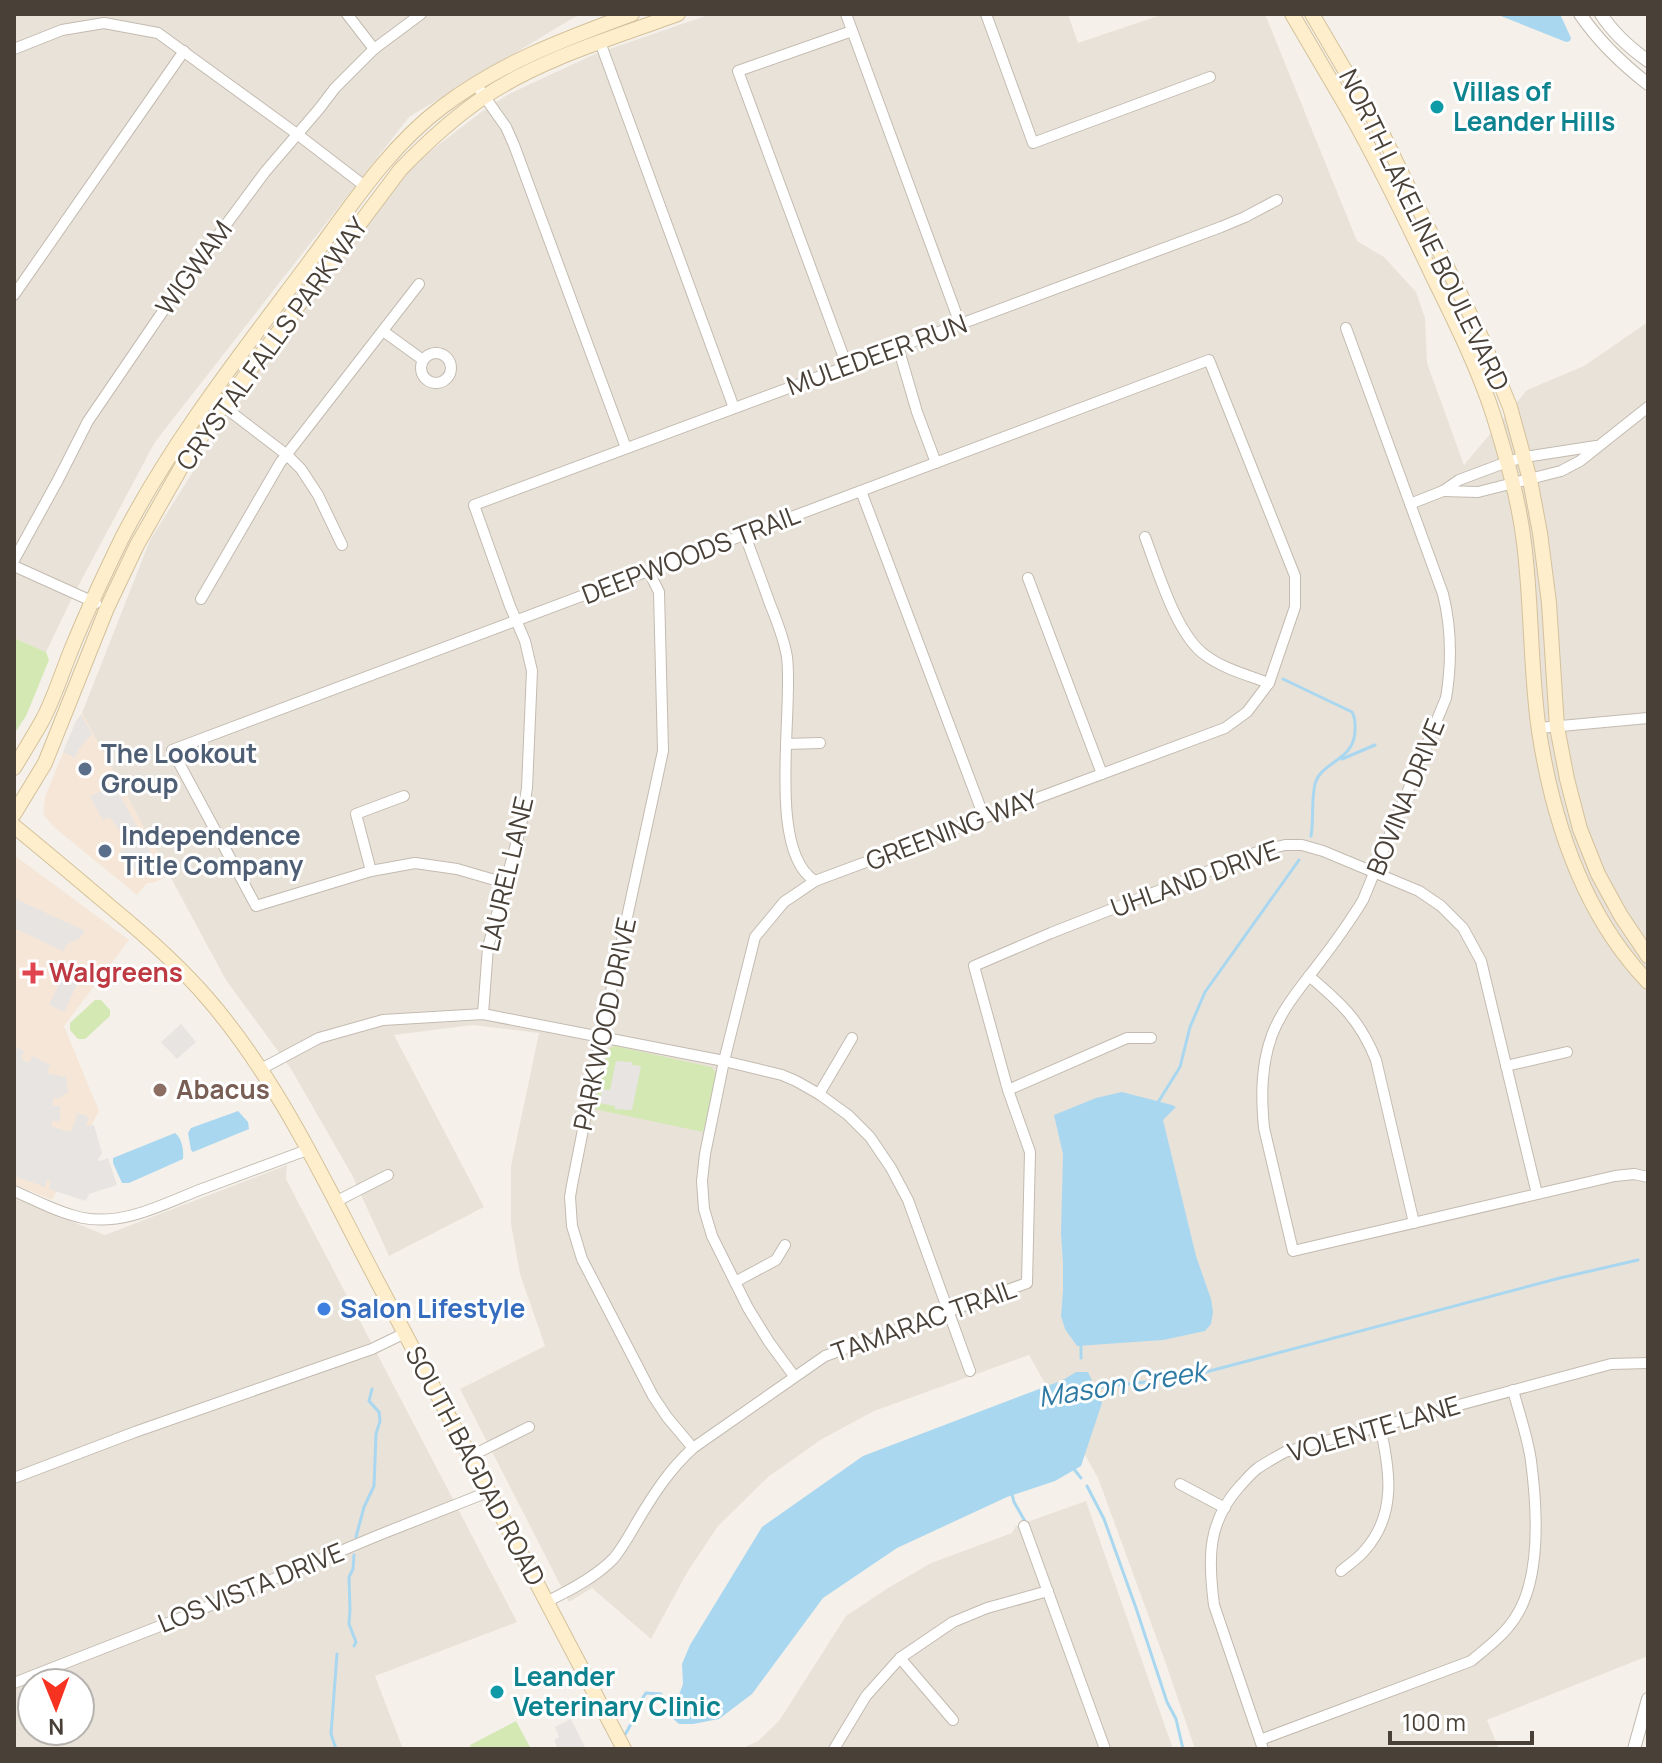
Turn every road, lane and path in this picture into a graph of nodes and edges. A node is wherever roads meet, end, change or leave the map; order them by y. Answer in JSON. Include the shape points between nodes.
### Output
{"nodes":[{"id":1,"x":347,"y":14,"type":"edge"},
{"id":2,"x":421,"y":14,"type":"edge"},
{"id":3,"x":632,"y":14,"type":"edge"},
{"id":4,"x":678,"y":14,"type":"edge"},
{"id":5,"x":846,"y":14,"type":"edge"},
{"id":6,"x":986,"y":14,"type":"edge"},
{"id":7,"x":1292,"y":14,"type":"edge"},
{"id":8,"x":1312,"y":14,"type":"edge"},
{"id":9,"x":1580,"y":14,"type":"edge"},
{"id":10,"x":1601,"y":14,"type":"edge"},
{"id":11,"x":852,"y":31,"type":"junction"},
{"id":12,"x":600,"y":42,"type":"junction"},
{"id":13,"x":14,"y":49,"type":"edge"},
{"id":14,"x":374,"y":49,"type":"junction"},
{"id":15,"x":184,"y":51,"type":"junction"},
{"id":16,"x":1648,"y":61,"type":"edge"},
{"id":17,"x":1210,"y":77,"type":"dead end"},
{"id":18,"x":475,"y":83,"type":"junction"},
{"id":19,"x":1648,"y":84,"type":"edge"},
{"id":20,"x":485,"y":96,"type":"junction"},
{"id":21,"x":297,"y":134,"type":"junction"},
{"id":22,"x":366,"y":187,"type":"junction"},
{"id":23,"x":1277,"y":200,"type":"dead end"},
{"id":24,"x":419,"y":284,"type":"dead end"},
{"id":25,"x":14,"y":295,"type":"edge"},
{"id":26,"x":960,"y":324,"type":"junction"},
{"id":27,"x":1346,"y":328,"type":"dead end"},
{"id":28,"x":383,"y":331,"type":"junction"},
{"id":29,"x":898,"y":347,"type":"junction"},
{"id":30,"x":423,"y":360,"type":"dead end"},
{"id":31,"x":1209,"y":360,"type":"joint"},
{"id":32,"x":847,"y":366,"type":"junction"},
{"id":33,"x":210,"y":396,"type":"junction"},
{"id":34,"x":222,"y":407,"type":"junction"},
{"id":35,"x":1648,"y":407,"type":"edge"},
{"id":36,"x":734,"y":408,"type":"junction"},
{"id":37,"x":1598,"y":446,"type":"junction"},
{"id":38,"x":626,"y":448,"type":"junction"},
{"id":39,"x":287,"y":455,"type":"junction"},
{"id":40,"x":1525,"y":457,"type":"junction"},
{"id":41,"x":1507,"y":462,"type":"junction"},
{"id":42,"x":936,"y":463,"type":"junction"},
{"id":43,"x":1530,"y":480,"type":"junction"},
{"id":44,"x":1513,"y":483,"type":"junction"},
{"id":45,"x":861,"y":491,"type":"junction"},
{"id":46,"x":1443,"y":491,"type":"junction"},
{"id":47,"x":1410,"y":504,"type":"junction"},
{"id":48,"x":474,"y":505,"type":"joint"},
{"id":49,"x":745,"y":535,"type":"junction"},
{"id":50,"x":1145,"y":537,"type":"dead end"},
{"id":51,"x":342,"y":545,"type":"dead end"},
{"id":52,"x":14,"y":560,"type":"edge"},
{"id":53,"x":14,"y":566,"type":"edge"},
{"id":54,"x":649,"y":572,"type":"junction"},
{"id":55,"x":1028,"y":578,"type":"dead end"},
{"id":56,"x":201,"y":599,"type":"dead end"},
{"id":57,"x":91,"y":601,"type":"junction"},
{"id":58,"x":107,"y":608,"type":"junction"},
{"id":59,"x":516,"y":621,"type":"junction"},
{"id":60,"x":1269,"y":683,"type":"junction"},
{"id":61,"x":1648,"y":718,"type":"edge"},
{"id":62,"x":43,"y":719,"type":"junction"},
{"id":63,"x":60,"y":725,"type":"junction"},
{"id":64,"x":1557,"y":727,"type":"junction"},
{"id":65,"x":1539,"y":728,"type":"junction"},
{"id":66,"x":820,"y":743,"type":"dead end"},
{"id":67,"x":786,"y":744,"type":"junction"},
{"id":68,"x":14,"y":768,"type":"edge"},
{"id":69,"x":1102,"y":774,"type":"junction"},
{"id":70,"x":404,"y":796,"type":"dead end"},
{"id":71,"x":14,"y":814,"type":"edge"},
{"id":72,"x":984,"y":817,"type":"junction"},
{"id":73,"x":14,"y":826,"type":"edge"},
{"id":74,"x":371,"y":871,"type":"junction"},
{"id":75,"x":1375,"y":873,"type":"junction"},
{"id":76,"x":815,"y":881,"type":"junction"},
{"id":77,"x":505,"y":883,"type":"junction"},
{"id":78,"x":1648,"y":956,"type":"edge"},
{"id":79,"x":974,"y":966,"type":"joint"},
{"id":80,"x":1309,"y":976,"type":"junction"},
{"id":81,"x":1648,"y":982,"type":"edge"},
{"id":82,"x":483,"y":1014,"type":"junction"},
{"id":83,"x":601,"y":1036,"type":"junction"},
{"id":84,"x":852,"y":1038,"type":"dead end"},
{"id":85,"x":1151,"y":1038,"type":"dead end"},
{"id":86,"x":1567,"y":1052,"type":"dead end"},
{"id":87,"x":724,"y":1061,"type":"junction"},
{"id":88,"x":1506,"y":1066,"type":"junction"},
{"id":89,"x":261,"y":1069,"type":"junction"},
{"id":90,"x":1008,"y":1090,"type":"junction"},
{"id":91,"x":819,"y":1094,"type":"junction"},
{"id":92,"x":307,"y":1150,"type":"junction"},
{"id":93,"x":388,"y":1175,"type":"dead end"},
{"id":94,"x":1648,"y":1177,"type":"edge"},
{"id":95,"x":14,"y":1191,"type":"edge"},
{"id":96,"x":1537,"y":1194,"type":"junction"},
{"id":97,"x":335,"y":1202,"type":"junction"},
{"id":98,"x":1414,"y":1223,"type":"junction"},
{"id":99,"x":785,"y":1245,"type":"dead end"},
{"id":100,"x":735,"y":1282,"type":"junction"},
{"id":101,"x":949,"y":1312,"type":"junction"},
{"id":102,"x":405,"y":1333,"type":"junction"},
{"id":103,"x":1648,"y":1363,"type":"edge"},
{"id":104,"x":970,"y":1371,"type":"dead end"},
{"id":105,"x":794,"y":1376,"type":"junction"},
{"id":106,"x":1513,"y":1390,"type":"junction"},
{"id":107,"x":1380,"y":1426,"type":"junction"},
{"id":108,"x":529,"y":1427,"type":"dead end"},
{"id":109,"x":693,"y":1448,"type":"junction"},
{"id":110,"x":469,"y":1457,"type":"junction"},
{"id":111,"x":14,"y":1478,"type":"edge"},
{"id":112,"x":1180,"y":1484,"type":"dead end"},
{"id":113,"x":488,"y":1492,"type":"junction"},
{"id":114,"x":1225,"y":1508,"type":"junction"},
{"id":115,"x":1024,"y":1526,"type":"dead end"},
{"id":116,"x":1341,"y":1571,"type":"dead end"},
{"id":117,"x":1048,"y":1591,"type":"junction"},
{"id":118,"x":546,"y":1602,"type":"junction"},
{"id":119,"x":900,"y":1658,"type":"junction"},
{"id":120,"x":14,"y":1683,"type":"edge"},
{"id":121,"x":1648,"y":1699,"type":"edge"},
{"id":122,"x":953,"y":1720,"type":"dead end"},
{"id":123,"x":1262,"y":1745,"type":"edge"},
{"id":124,"x":624,"y":1749,"type":"edge"},
{"id":125,"x":834,"y":1749,"type":"edge"},
{"id":126,"x":1105,"y":1749,"type":"edge"},
{"id":127,"x":1634,"y":1749,"type":"edge"}],
"edges":[{"from":1,"to":14,"type":"street"},
{"from":2,"to":14,"type":"street","name":"WIGWAM"},
{"from":3,"to":18,"type":"main road","name":"CRYSTAL FALLS PARKWAY","via":[[561,40]]},
{"from":4,"to":12,"type":"main road","name":"CRYSTAL FALLS PARKWAY"},
{"from":5,"to":11,"type":"street"},
{"from":6,"to":17,"type":"street","via":[[1033,143]]},
{"from":7,"to":41,"type":"main road","name":"NORTH LAKELINE BOULEVARD","via":[[1404,216],[1472,358]]},
{"from":8,"to":40,"type":"main road","name":"NORTH LAKELINE BOULEVARD","via":[[1383,135],[1449,270],[1510,407]]},
{"from":9,"to":19,"type":"street","via":[[1595,37]]},
{"from":10,"to":16,"type":"street"},
{"from":11,"to":26,"type":"street"},
{"from":11,"to":32,"type":"street","via":[[738,71]]},
{"from":12,"to":20,"type":"main road","name":"CRYSTAL FALLS PARKWAY"},
{"from":12,"to":36,"type":"street"},
{"from":13,"to":15,"type":"street","via":[[62,30],[104,23],[158,33]]},
{"from":14,"to":21,"type":"street","name":"WIGWAM"},
{"from":15,"to":21,"type":"street"},
{"from":15,"to":25,"type":"street"},
{"from":18,"to":20,"type":"street"},
{"from":18,"to":22,"type":"main road","name":"CRYSTAL FALLS PARKWAY","via":[[418,127]]},
{"from":20,"to":34,"type":"main road","name":"CRYSTAL FALLS PARKWAY","via":[[400,170]]},
{"from":20,"to":38,"type":"street","via":[[514,145]]},
{"from":21,"to":22,"type":"street"},
{"from":21,"to":52,"type":"street","name":"WIGWAM","via":[[185,280],[88,421]]},
{"from":22,"to":33,"type":"main road","name":"CRYSTAL FALLS PARKWAY"},
{"from":23,"to":26,"type":"street","name":"MULEDEER RUN","via":[[1221,227]]},
{"from":24,"to":28,"type":"street"},
{"from":26,"to":29,"type":"street","name":"MULEDEER RUN"},
{"from":27,"to":47,"type":"street","name":"BOVINA DRIVE"},
{"from":28,"to":30,"type":"street"},
{"from":28,"to":39,"type":"street"},
{"from":29,"to":32,"type":"street","name":"MULEDEER RUN"},
{"from":29,"to":42,"type":"street"},
{"from":31,"to":42,"type":"street","name":"DEEPWOODS TRAIL"},
{"from":31,"to":60,"type":"street","name":"GREENING WAY","via":[[1295,576],[1295,607]]},
{"from":32,"to":36,"type":"street","name":"MULEDEER RUN"},
{"from":33,"to":34,"type":"street"},
{"from":33,"to":57,"type":"main road","name":"CRYSTAL FALLS PARKWAY","via":[[148,491]]},
{"from":34,"to":39,"type":"street"},
{"from":34,"to":58,"type":"main road","name":"CRYSTAL FALLS PARKWAY","via":[[164,497]]},
{"from":35,"to":37,"type":"street"},
{"from":36,"to":38,"type":"street","name":"MULEDEER RUN"},
{"from":37,"to":40,"type":"street"},
{"from":37,"to":43,"type":"street","via":[[1561,471]]},
{"from":38,"to":48,"type":"street","name":"MULEDEER RUN"},
{"from":39,"to":51,"type":"street","via":[[318,495]]},
{"from":39,"to":56,"type":"street"},
{"from":40,"to":41,"type":"street"},
{"from":40,"to":43,"type":"main road","name":"NORTH LAKELINE BOULEVARD"},
{"from":41,"to":44,"type":"main road","name":"NORTH LAKELINE BOULEVARD"},
{"from":41,"to":46,"type":"street"},
{"from":42,"to":45,"type":"street","name":"DEEPWOODS TRAIL"},
{"from":43,"to":44,"type":"street"},
{"from":43,"to":64,"type":"main road","name":"NORTH LAKELINE BOULEVARD","via":[[1549,603]]},
{"from":44,"to":46,"type":"street","via":[[1478,492]]},
{"from":44,"to":65,"type":"main road","name":"NORTH LAKELINE BOULEVARD","via":[[1524,542]]},
{"from":45,"to":49,"type":"street","name":"DEEPWOODS TRAIL"},
{"from":45,"to":72,"type":"street"},
{"from":46,"to":47,"type":"street"},
{"from":47,"to":75,"type":"street","name":"BOVINA DRIVE","via":[[1446,606],[1450,671],[1446,698]]},
{"from":48,"to":59,"type":"street","name":"LAUREL LANE"},
{"from":49,"to":54,"type":"street","name":"DEEPWOODS TRAIL"},
{"from":49,"to":67,"type":"street","via":[[785,647]]},
{"from":50,"to":60,"type":"street","via":[[1190,641],[1219,663]]},
{"from":53,"to":57,"type":"street"},
{"from":54,"to":59,"type":"street","name":"DEEPWOODS TRAIL"},
{"from":54,"to":83,"type":"street","name":"PARKWOOD DRIVE","via":[[659,592],[663,751]]},
{"from":55,"to":69,"type":"street"},
{"from":57,"to":58,"type":"street"},
{"from":57,"to":62,"type":"main road","name":"CRYSTAL FALLS PARKWAY"},
{"from":58,"to":63,"type":"main road","name":"CRYSTAL FALLS PARKWAY"},
{"from":59,"to":74,"type":"street","name":"DEEPWOODS TRAIL","via":[[172,750],[256,906]]},
{"from":59,"to":77,"type":"street","name":"LAUREL LANE","via":[[532,671],[527,788]]},
{"from":60,"to":69,"type":"street","name":"GREENING WAY","via":[[1247,712],[1225,728]]},
{"from":61,"to":64,"type":"street"},
{"from":62,"to":63,"type":"main road"},
{"from":62,"to":68,"type":"main road","name":"CRYSTAL FALLS PARKWAY"},
{"from":63,"to":71,"type":"main road","name":"CRYSTAL FALLS PARKWAY","via":[[45,763]]},
{"from":64,"to":65,"type":"street"},
{"from":64,"to":78,"type":"main road","name":"NORTH LAKELINE BOULEVARD","via":[[1580,829],[1598,874]]},
{"from":65,"to":81,"type":"main road","name":"NORTH LAKELINE BOULEVARD","via":[[1551,798],[1576,873],[1605,925]]},
{"from":66,"to":67,"type":"street"},
{"from":67,"to":76,"type":"street","via":[[788,825],[804,871]]},
{"from":69,"to":72,"type":"street","name":"GREENING WAY"},
{"from":70,"to":74,"type":"street","via":[[356,814]]},
{"from":72,"to":76,"type":"street","name":"GREENING WAY"},
{"from":73,"to":89,"type":"main road","name":"SOUTH BAGDAD ROAD","via":[[182,970]]},
{"from":74,"to":77,"type":"street","via":[[429,864]]},
{"from":75,"to":79,"type":"street","name":"UHLAND DRIVE","via":[[1323,851],[1285,845]]},
{"from":75,"to":80,"type":"street","name":"BOVINA DRIVE","via":[[1348,924]]},
{"from":75,"to":88,"type":"street","name":"UHLAND DRIVE","via":[[1419,891],[1463,928],[1481,961]]},
{"from":76,"to":87,"type":"street","name":"GREENING WAY","via":[[784,902],[755,937]]},
{"from":77,"to":82,"type":"street","name":"LAUREL LANE","via":[[488,947]]},
{"from":79,"to":90,"type":"street","name":"TAMARAC TRAIL"},
{"from":80,"to":98,"type":"street","via":[[1340,1002],[1369,1041]]},
{"from":80,"to":98,"type":"street","name":"BOVINA DRIVE","via":[[1271,1037],[1262,1081],[1264,1128],[1293,1251]]},
{"from":82,"to":83,"type":"street"},
{"from":82,"to":89,"type":"street","via":[[383,1020],[319,1038]]},
{"from":83,"to":87,"type":"street"},
{"from":83,"to":109,"type":"street","name":"PARKWOOD DRIVE","via":[[570,1197],[572,1226],[582,1259],[653,1396]]},
{"from":84,"to":91,"type":"street"},
{"from":85,"to":90,"type":"street","via":[[1127,1038]]},
{"from":86,"to":88,"type":"street"},
{"from":87,"to":91,"type":"street","via":[[782,1075]]},
{"from":87,"to":100,"type":"street","name":"GREENING WAY","via":[[702,1195],[712,1236]]},
{"from":88,"to":96,"type":"street","name":"UHLAND DRIVE"},
{"from":89,"to":92,"type":"main road","name":"SOUTH BAGDAD ROAD"},
{"from":90,"to":101,"type":"street","name":"TAMARAC TRAIL","via":[[1030,1152],[1027,1283]]},
{"from":91,"to":101,"type":"street","via":[[870,1137],[891,1168]]},
{"from":92,"to":95,"type":"street","via":[[156,1209],[113,1219],[61,1212]]},
{"from":92,"to":97,"type":"main road","name":"SOUTH BAGDAD ROAD"},
{"from":93,"to":97,"type":"street"},
{"from":94,"to":96,"type":"street","via":[[1615,1176]]},
{"from":96,"to":98,"type":"street"},
{"from":97,"to":102,"type":"main road","name":"SOUTH BAGDAD ROAD"},
{"from":99,"to":100,"type":"street","via":[[776,1260]]},
{"from":100,"to":105,"type":"street","name":"GREENING WAY"},
{"from":101,"to":104,"type":"street"},
{"from":101,"to":105,"type":"street","name":"TAMARAC TRAIL","via":[[825,1356]]},
{"from":102,"to":110,"type":"main road","name":"SOUTH BAGDAD ROAD"},
{"from":102,"to":111,"type":"street"},
{"from":103,"to":106,"type":"street","name":"VOLENTE LANE","via":[[1611,1364]]},
{"from":105,"to":109,"type":"street","name":"TAMARAC TRAIL"},
{"from":106,"to":107,"type":"street","name":"VOLENTE LANE"},
{"from":106,"to":123,"type":"street","via":[[1531,1459],[1535,1557],[1529,1590],[1516,1618],[1471,1661]]},
{"from":107,"to":114,"type":"street","name":"VOLENTE LANE","via":[[1285,1452],[1255,1470]]},
{"from":107,"to":116,"type":"street","via":[[1388,1505],[1380,1530]]},
{"from":108,"to":110,"type":"street"},
{"from":109,"to":118,"type":"street","name":"TAMARAC TRAIL","via":[[666,1477],[604,1568]]},
{"from":110,"to":113,"type":"main road","name":"SOUTH BAGDAD ROAD"},
{"from":112,"to":114,"type":"street"},
{"from":113,"to":118,"type":"main road","name":"SOUTH BAGDAD ROAD"},
{"from":113,"to":120,"type":"street","name":"LOS VISTA DRIVE"},
{"from":114,"to":123,"type":"street","name":"VOLENTE LANE","via":[[1210,1550],[1214,1605]]},
{"from":115,"to":117,"type":"street"},
{"from":117,"to":119,"type":"street","via":[[953,1622]]},
{"from":117,"to":126,"type":"street"},
{"from":118,"to":124,"type":"main road","name":"SOUTH BAGDAD ROAD"},
{"from":119,"to":122,"type":"street"},
{"from":119,"to":125,"type":"street","via":[[866,1696]]},
{"from":121,"to":127,"type":"street"}]}
